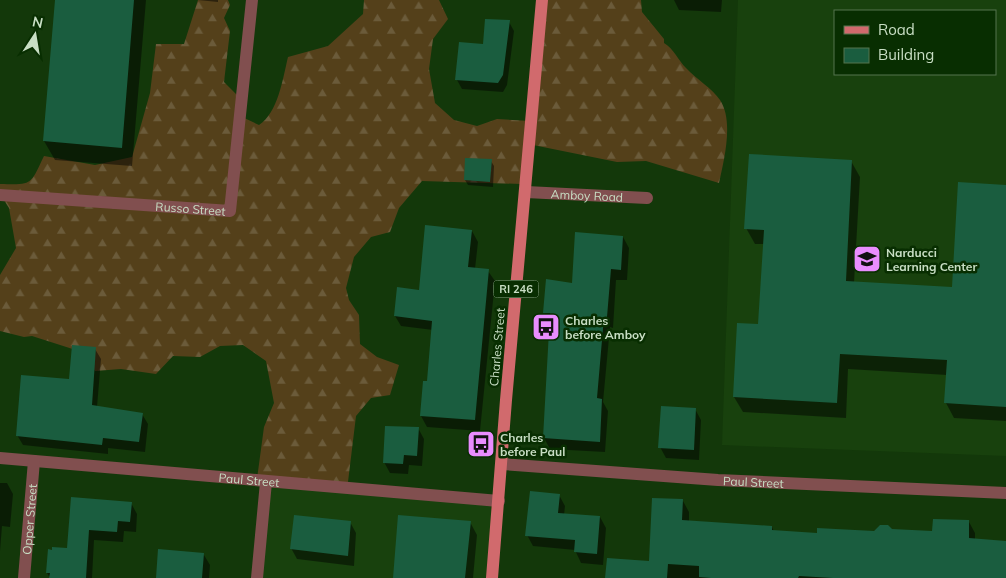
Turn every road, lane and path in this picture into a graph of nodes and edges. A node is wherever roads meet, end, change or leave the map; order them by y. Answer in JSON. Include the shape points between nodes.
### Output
{"nodes":[{"id":1,"x":252,"y":0,"type":"edge"},
{"id":2,"x":542,"y":0,"type":"edge"},
{"id":3,"x":526,"y":192,"type":"junction"},
{"id":4,"x":0,"y":195,"type":"edge"},
{"id":5,"x":647,"y":198,"type":"dead end"},
{"id":6,"x":0,"y":458,"type":"edge"},
{"id":7,"x":34,"y":461,"type":"junction"},
{"id":8,"x":502,"y":464,"type":"junction"},
{"id":9,"x":266,"y":482,"type":"junction"},
{"id":10,"x":1006,"y":493,"type":"edge"},
{"id":11,"x":499,"y":501,"type":"junction"},
{"id":12,"x":24,"y":578,"type":"edge"},
{"id":13,"x":257,"y":578,"type":"edge"},
{"id":14,"x":492,"y":578,"type":"edge"}],
"edges":[{"from":1,"to":4,"type":"street","name":"Russo Street","via":[[230,211]]},
{"from":2,"to":3,"type":"main road","name":"Charles Street","number":"RI 246"},
{"from":3,"to":5,"type":"street","name":"Amboy Road"},
{"from":3,"to":8,"type":"main road","name":"Charles Street","number":"RI 246"},
{"from":6,"to":7,"type":"street","name":"Paul Street"},
{"from":7,"to":9,"type":"street","name":"Paul Street"},
{"from":7,"to":12,"type":"street","name":"Opper Street"},
{"from":8,"to":10,"type":"street","name":"Paul Street","via":[[718,480]]},
{"from":8,"to":11,"type":"main road","name":"Charles Street","number":"RI 246"},
{"from":9,"to":11,"type":"street","name":"Paul Street"},
{"from":9,"to":13,"type":"street"},
{"from":11,"to":14,"type":"main road","name":"Charles Street","number":"RI 246"}]}
